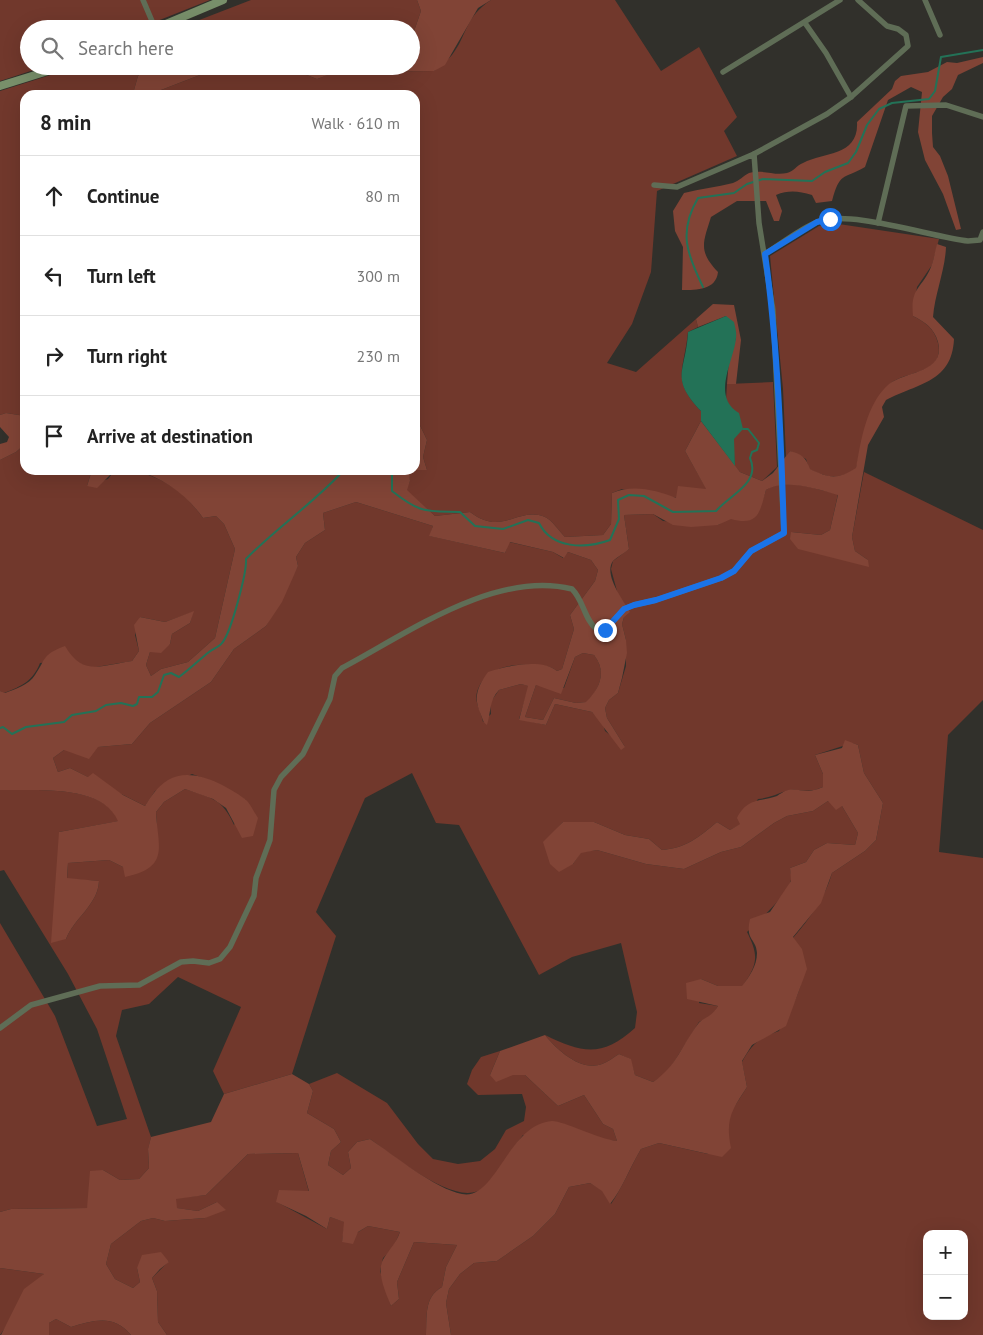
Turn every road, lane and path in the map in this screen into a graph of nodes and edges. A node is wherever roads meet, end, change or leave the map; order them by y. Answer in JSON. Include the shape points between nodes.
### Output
{"nodes":[{"id":1,"x":143,"y":0,"type":"edge"},
{"id":2,"x":223,"y":0,"type":"edge"},
{"id":3,"x":840,"y":0,"type":"edge"},
{"id":4,"x":858,"y":0,"type":"edge"},
{"id":5,"x":925,"y":0,"type":"edge"},
{"id":6,"x":151,"y":20,"type":"edge"},
{"id":7,"x":176,"y":20,"type":"edge"},
{"id":8,"x":805,"y":23,"type":"junction"},
{"id":9,"x":940,"y":35,"type":"dead end"},
{"id":10,"x":723,"y":72,"type":"dead end"},
{"id":11,"x":35,"y":75,"type":"edge"},
{"id":12,"x":0,"y":86,"type":"edge"},
{"id":13,"x":851,"y":97,"type":"junction"},
{"id":14,"x":983,"y":117,"type":"edge"},
{"id":15,"x":754,"y":154,"type":"junction"},
{"id":16,"x":654,"y":185,"type":"dead end"},
{"id":17,"x":878,"y":224,"type":"junction"},
{"id":18,"x":983,"y":232,"type":"edge"},
{"id":19,"x":765,"y":254,"type":"junction"},
{"id":20,"x":0,"y":1028,"type":"edge"}],
"edges":[{"from":1,"to":6,"type":"street"},
{"from":2,"to":7,"type":"street"},
{"from":3,"to":8,"type":"street"},
{"from":4,"to":13,"type":"street","via":[[887,26],[906,36],[908,46]]},
{"from":5,"to":9,"type":"street"},
{"from":8,"to":10,"type":"street"},
{"from":8,"to":13,"type":"street"},
{"from":11,"to":12,"type":"street"},
{"from":13,"to":15,"type":"street"},
{"from":14,"to":17,"type":"street","via":[[946,105],[906,106]]},
{"from":15,"to":16,"type":"street","via":[[677,186]]},
{"from":15,"to":19,"type":"street","via":[[759,223]]},
{"from":17,"to":18,"type":"street","via":[[968,241],[980,240]]},
{"from":17,"to":19,"type":"street","via":[[840,218],[817,222]]},
{"from":19,"to":20,"type":"street","via":[[778,380],[784,533],[751,551],[734,571],[624,609],[605,630],[597,630],[591,625],[583,604],[572,589],[549,585],[500,591],[466,601],[342,668],[334,676],[325,711],[303,754],[281,777],[274,790],[270,840],[256,878],[254,896],[230,947],[220,960],[182,962],[139,985],[92,988],[31,1005]]}]}
